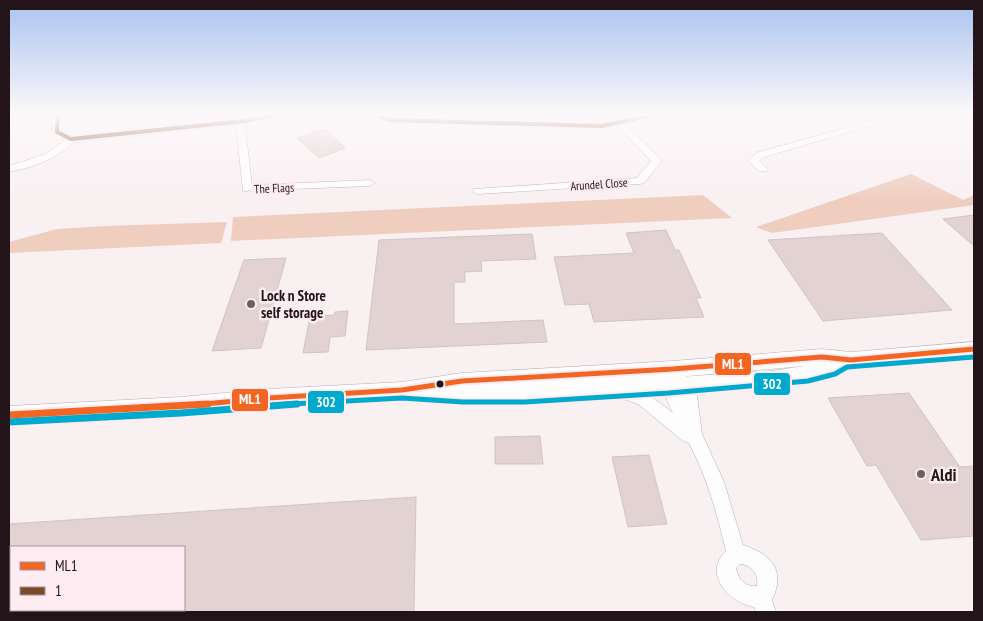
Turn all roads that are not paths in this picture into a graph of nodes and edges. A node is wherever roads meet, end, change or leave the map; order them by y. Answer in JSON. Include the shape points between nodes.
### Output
{"nodes":[{"id":1,"x":67,"y":143,"type":"edge"},
{"id":2,"x":242,"y":143,"type":"edge"},
{"id":3,"x":639,"y":143,"type":"edge"},
{"id":4,"x":806,"y":143,"type":"edge"},
{"id":5,"x":9,"y":169,"type":"edge"},
{"id":6,"x":763,"y":169,"type":"dead end"},
{"id":7,"x":370,"y":183,"type":"dead end"},
{"id":8,"x":478,"y":192,"type":"dead end"},
{"id":9,"x":974,"y":349,"type":"edge"},
{"id":10,"x":845,"y":360,"type":"junction"},
{"id":11,"x":752,"y":362,"type":"junction"},
{"id":12,"x":807,"y":374,"type":"junction"},
{"id":13,"x":564,"y":375,"type":"junction"},
{"id":14,"x":674,"y":377,"type":"junction"},
{"id":15,"x":402,"y":390,"type":"junction"},
{"id":16,"x":611,"y":390,"type":"junction"},
{"id":17,"x":9,"y":415,"type":"edge"},
{"id":18,"x":697,"y":442,"type":"junction"},
{"id":19,"x":736,"y":554,"type":"junction"},
{"id":20,"x":763,"y":604,"type":"edge"}],
"edges":[{"from":1,"to":5,"type":"street","via":[[44,160]]},
{"from":2,"to":7,"type":"street","name":"The Flags","via":[[247,189]]},
{"from":3,"to":8,"type":"street","name":"Arundel Close","via":[[657,161],[640,182]]},
{"from":4,"to":6,"type":"street","via":[[753,161]]},
{"from":9,"to":10,"type":"main road"},
{"from":10,"to":11,"type":"main road","via":[[822,356]]},
{"from":10,"to":12,"type":"main road"},
{"from":11,"to":12,"type":"main road","via":[[760,367]]},
{"from":11,"to":14,"type":"main road"},
{"from":12,"to":14,"type":"main road"},
{"from":13,"to":14,"type":"main road"},
{"from":13,"to":15,"type":"main road","via":[[462,381]]},
{"from":13,"to":16,"type":"main road","via":[[570,382]]},
{"from":14,"to":16,"type":"main road"},
{"from":14,"to":18,"type":"street","via":[[685,423]]},
{"from":15,"to":16,"type":"main road","via":[[525,394]]},
{"from":15,"to":17,"type":"main road"},
{"from":16,"to":18,"type":"street","via":[[644,399]]},
{"from":18,"to":19,"type":"street","via":[[729,524]]},
{"from":19,"to":20,"type":"street","via":[[748,555],[764,568],[768,585]]},
{"from":19,"to":20,"type":"street","via":[[728,562],[730,581],[740,593]]}]}
